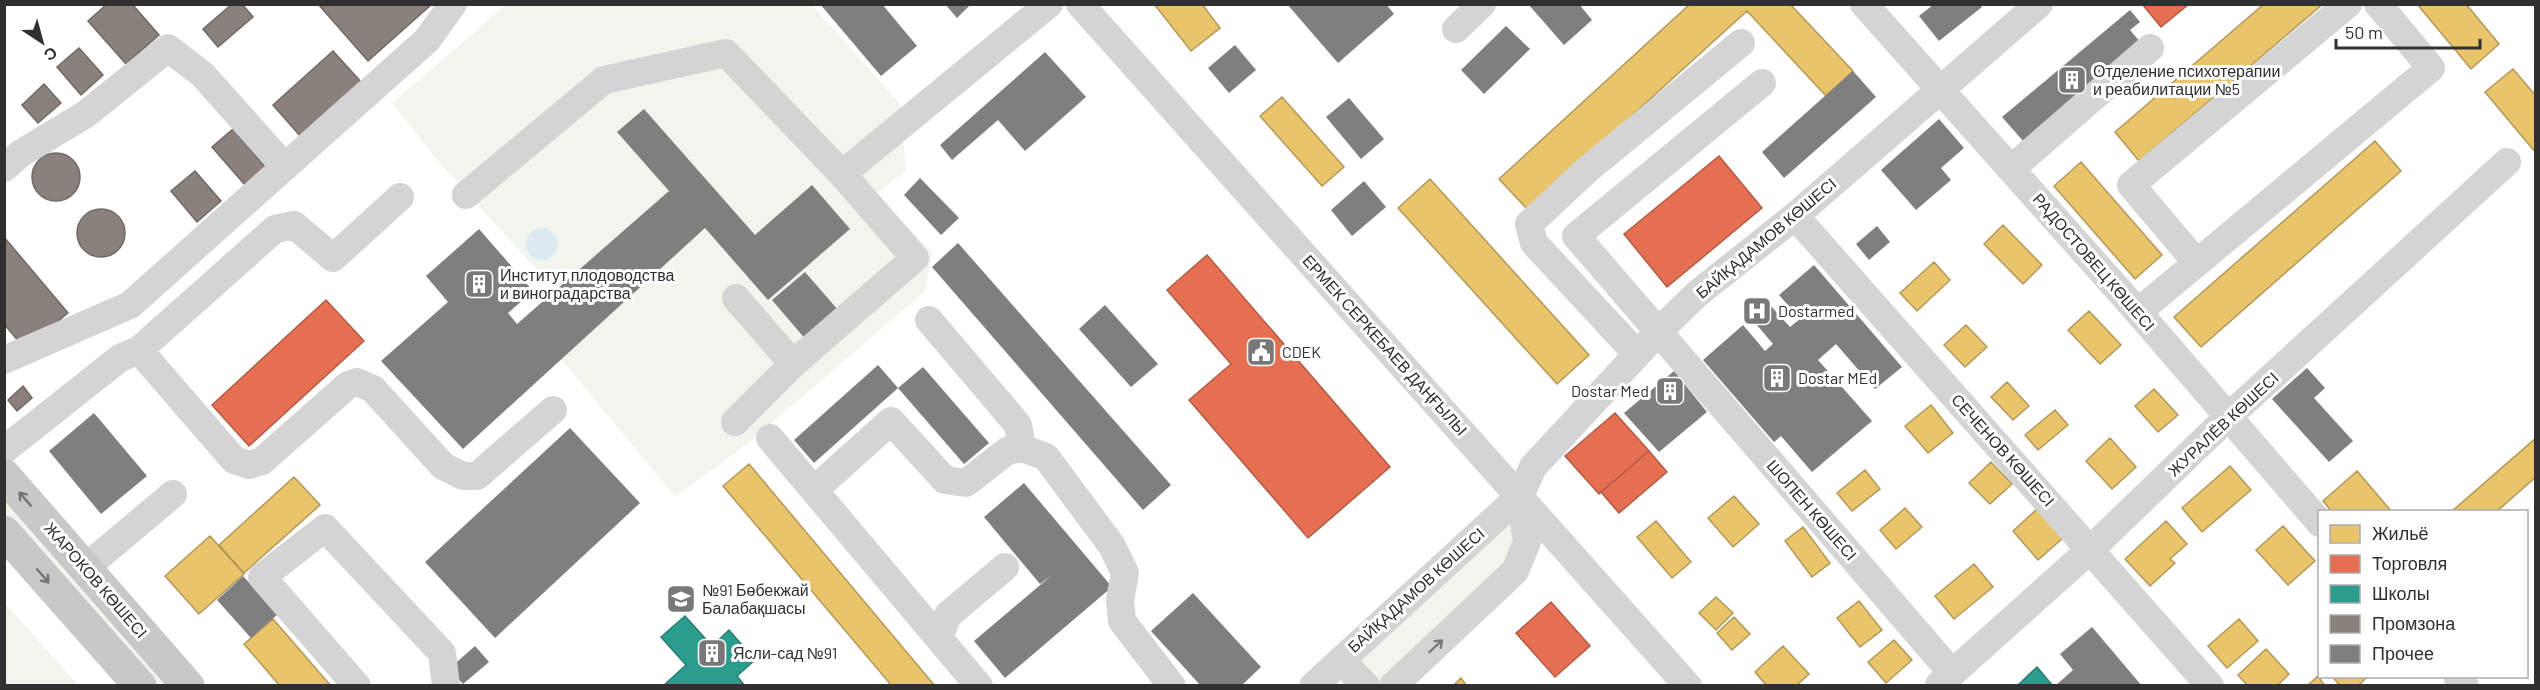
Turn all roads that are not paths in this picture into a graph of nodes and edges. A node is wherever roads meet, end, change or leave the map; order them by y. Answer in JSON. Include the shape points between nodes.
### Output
{"nodes":[{"id":1,"x":453,"y":4,"type":"edge"},
{"id":2,"x":1049,"y":4,"type":"edge"},
{"id":3,"x":1080,"y":4,"type":"edge"},
{"id":4,"x":1482,"y":4,"type":"edge"},
{"id":5,"x":1864,"y":4,"type":"edge"},
{"id":6,"x":2039,"y":4,"type":"edge"},
{"id":7,"x":2348,"y":4,"type":"edge"},
{"id":8,"x":2378,"y":4,"type":"edge"},
{"id":9,"x":1456,"y":29,"type":"dead end"},
{"id":10,"x":1741,"y":43,"type":"dead end"},
{"id":11,"x":2150,"y":48,"type":"dead end"},
{"id":12,"x":1762,"y":83,"type":"dead end"},
{"id":13,"x":1941,"y":89,"type":"junction"},
{"id":14,"x":2507,"y":162,"type":"dead end"},
{"id":15,"x":285,"y":167,"type":"junction"},
{"id":16,"x":4,"y":168,"type":"edge"},
{"id":17,"x":2011,"y":169,"type":"junction"},
{"id":18,"x":842,"y":174,"type":"junction"},
{"id":19,"x":466,"y":195,"type":"dead end"},
{"id":20,"x":400,"y":197,"type":"dead end"},
{"id":21,"x":1795,"y":216,"type":"junction"},
{"id":22,"x":2197,"y":263,"type":"junction"},
{"id":23,"x":736,"y":298,"type":"dead end"},
{"id":24,"x":2138,"y":312,"type":"junction"},
{"id":25,"x":928,"y":320,"type":"dead end"},
{"id":26,"x":1664,"y":339,"type":"junction"},
{"id":27,"x":140,"y":350,"type":"junction"},
{"id":28,"x":1637,"y":354,"type":"junction"},
{"id":29,"x":4,"y":360,"type":"edge"},
{"id":30,"x":793,"y":364,"type":"junction"},
{"id":31,"x":553,"y":410,"type":"dead end"},
{"id":32,"x":2228,"y":417,"type":"junction"},
{"id":33,"x":735,"y":422,"type":"dead end"},
{"id":34,"x":770,"y":438,"type":"dead end"},
{"id":35,"x":1022,"y":448,"type":"junction"},
{"id":36,"x":4,"y":450,"type":"edge"},
{"id":37,"x":4,"y":476,"type":"edge"},
{"id":38,"x":814,"y":490,"type":"junction"},
{"id":39,"x":173,"y":494,"type":"dead end"},
{"id":40,"x":1520,"y":496,"type":"junction"},
{"id":41,"x":2318,"y":522,"type":"edge"},
{"id":42,"x":4,"y":532,"type":"edge"},
{"id":43,"x":2091,"y":549,"type":"junction"},
{"id":44,"x":1005,"y":567,"type":"dead end"},
{"id":45,"x":85,"y":568,"type":"junction"},
{"id":46,"x":939,"y":638,"type":"junction"},
{"id":47,"x":1341,"y":660,"type":"junction"},
{"id":48,"x":1945,"y":679,"type":"edge"},
{"id":49,"x":1159,"y":681,"type":"edge"},
{"id":50,"x":140,"y":686,"type":"edge"},
{"id":51,"x":188,"y":686,"type":"edge"},
{"id":52,"x":357,"y":686,"type":"edge"},
{"id":53,"x":446,"y":686,"type":"edge"},
{"id":54,"x":979,"y":686,"type":"edge"},
{"id":55,"x":1313,"y":686,"type":"edge"},
{"id":56,"x":1366,"y":686,"type":"edge"},
{"id":57,"x":1393,"y":686,"type":"edge"},
{"id":58,"x":1688,"y":686,"type":"edge"},
{"id":59,"x":2210,"y":686,"type":"edge"}],
"edges":[{"from":1,"to":15,"type":"street","via":[[427,40]]},
{"from":2,"to":18,"type":"street"},
{"from":3,"to":40,"type":"street","name":"ЕРМЕК СЕРКЕБАЕВ ДАҢҒЫЛЫ"},
{"from":4,"to":9,"type":"street"},
{"from":5,"to":13,"type":"street","name":"РАДОСТОВЕЦ КӨШЕСІ"},
{"from":6,"to":13,"type":"street","name":"БАЙҚАДАМОВ КӨШЕСІ"},
{"from":7,"to":22,"type":"street","via":[[2131,185]]},
{"from":8,"to":22,"type":"street","via":[[2431,68]]},
{"from":10,"to":28,"type":"street","via":[[1587,170],[1529,224],[1534,243]]},
{"from":11,"to":17,"type":"street"},
{"from":12,"to":26,"type":"street","name":"ШОПЕН КӨШЕСІ","via":[[1576,236]]},
{"from":13,"to":17,"type":"street","name":"РАДОСТОВЕЦ КӨШЕСІ"},
{"from":13,"to":21,"type":"street","name":"БАЙҚАДАМОВ КӨШЕСІ"},
{"from":14,"to":32,"type":"street","name":"ЖУРАЛЁВ КӨШЕСІ"},
{"from":15,"to":16,"type":"street","via":[[203,75],[168,48],[86,114]]},
{"from":15,"to":29,"type":"street","via":[[130,305]]},
{"from":17,"to":24,"type":"street","name":"РАДОСТОВЕЦ КӨШЕСІ"},
{"from":18,"to":19,"type":"street","via":[[726,53],[604,80]]},
{"from":18,"to":30,"type":"street","via":[[915,258]]},
{"from":20,"to":27,"type":"street","via":[[333,258],[294,225],[275,229]]},
{"from":21,"to":26,"type":"street","name":"БАЙҚАДАМОВ КӨШЕСІ","via":[[1697,294]]},
{"from":21,"to":43,"type":"street","name":"СЕЧЕНОВ КӨШЕСІ"},
{"from":22,"to":24,"type":"street"},
{"from":23,"to":30,"type":"street"},
{"from":24,"to":32,"type":"street","name":"РАДОСТОВЕЦ КӨШЕСІ"},
{"from":25,"to":35,"type":"street","via":[[1018,425]]},
{"from":26,"to":28,"type":"street","name":"БАЙҚАДАМОВ КӨШЕСІ"},
{"from":26,"to":48,"type":"street","name":"ШОПЕН КӨШЕСІ"},
{"from":27,"to":31,"type":"street","via":[[234,460],[249,465],[262,461],[348,385],[357,382],[373,389],[443,466],[463,476],[477,476]]},
{"from":27,"to":36,"type":"street","via":[[120,358]]},
{"from":28,"to":40,"type":"street","name":"БАЙҚАДАМОВ КӨШЕСІ","via":[[1533,467]]},
{"from":30,"to":33,"type":"street"},
{"from":32,"to":41,"type":"street","name":"РАДОСТОВЕЦ КӨШЕСІ"},
{"from":32,"to":43,"type":"street","name":"ЖУРАЛЁВ КӨШЕСІ"},
{"from":34,"to":38,"type":"street"},
{"from":35,"to":38,"type":"street","via":[[1007,451],[966,483],[945,480],[891,421]]},
{"from":35,"to":49,"type":"street","via":[[1046,457],[1112,546],[1125,573],[1120,600],[1122,621]]},
{"from":45,"to":37,"type":"main road","name":"ЖАРОКОВ КӨШЕСІ","one_way":true},
{"from":38,"to":46,"type":"street"},
{"from":39,"to":45,"type":"street"},
{"from":40,"to":47,"type":"street","name":"БАЙҚАДАМОВ КӨШЕСІ"},
{"from":57,"to":40,"type":"street","one_way":true,"via":[[1515,572],[1527,542]]},
{"from":40,"to":58,"type":"street","name":"ЕРМЕК СЕРКЕБАЕВ ДАҢҒЫЛЫ"},
{"from":42,"to":50,"type":"main road","one_way":true},
{"from":43,"to":48,"type":"street","name":"ЖУРАЛЁВ КӨШЕСІ"},
{"from":43,"to":59,"type":"street","name":"СЕЧЕНОВ КӨШЕСІ"},
{"from":44,"to":46,"type":"street","via":[[948,615]]},
{"from":45,"to":51,"type":"main road","name":"ЖАРОКОВ КӨШЕСІ"},
{"from":46,"to":54,"type":"street"},
{"from":47,"to":55,"type":"street","name":"БАЙҚАДАМОВ КӨШЕСІ"},
{"from":47,"to":56,"type":"street"},
{"from":52,"to":53,"type":"street","via":[[262,577],[324,528],[442,652]]}]}
